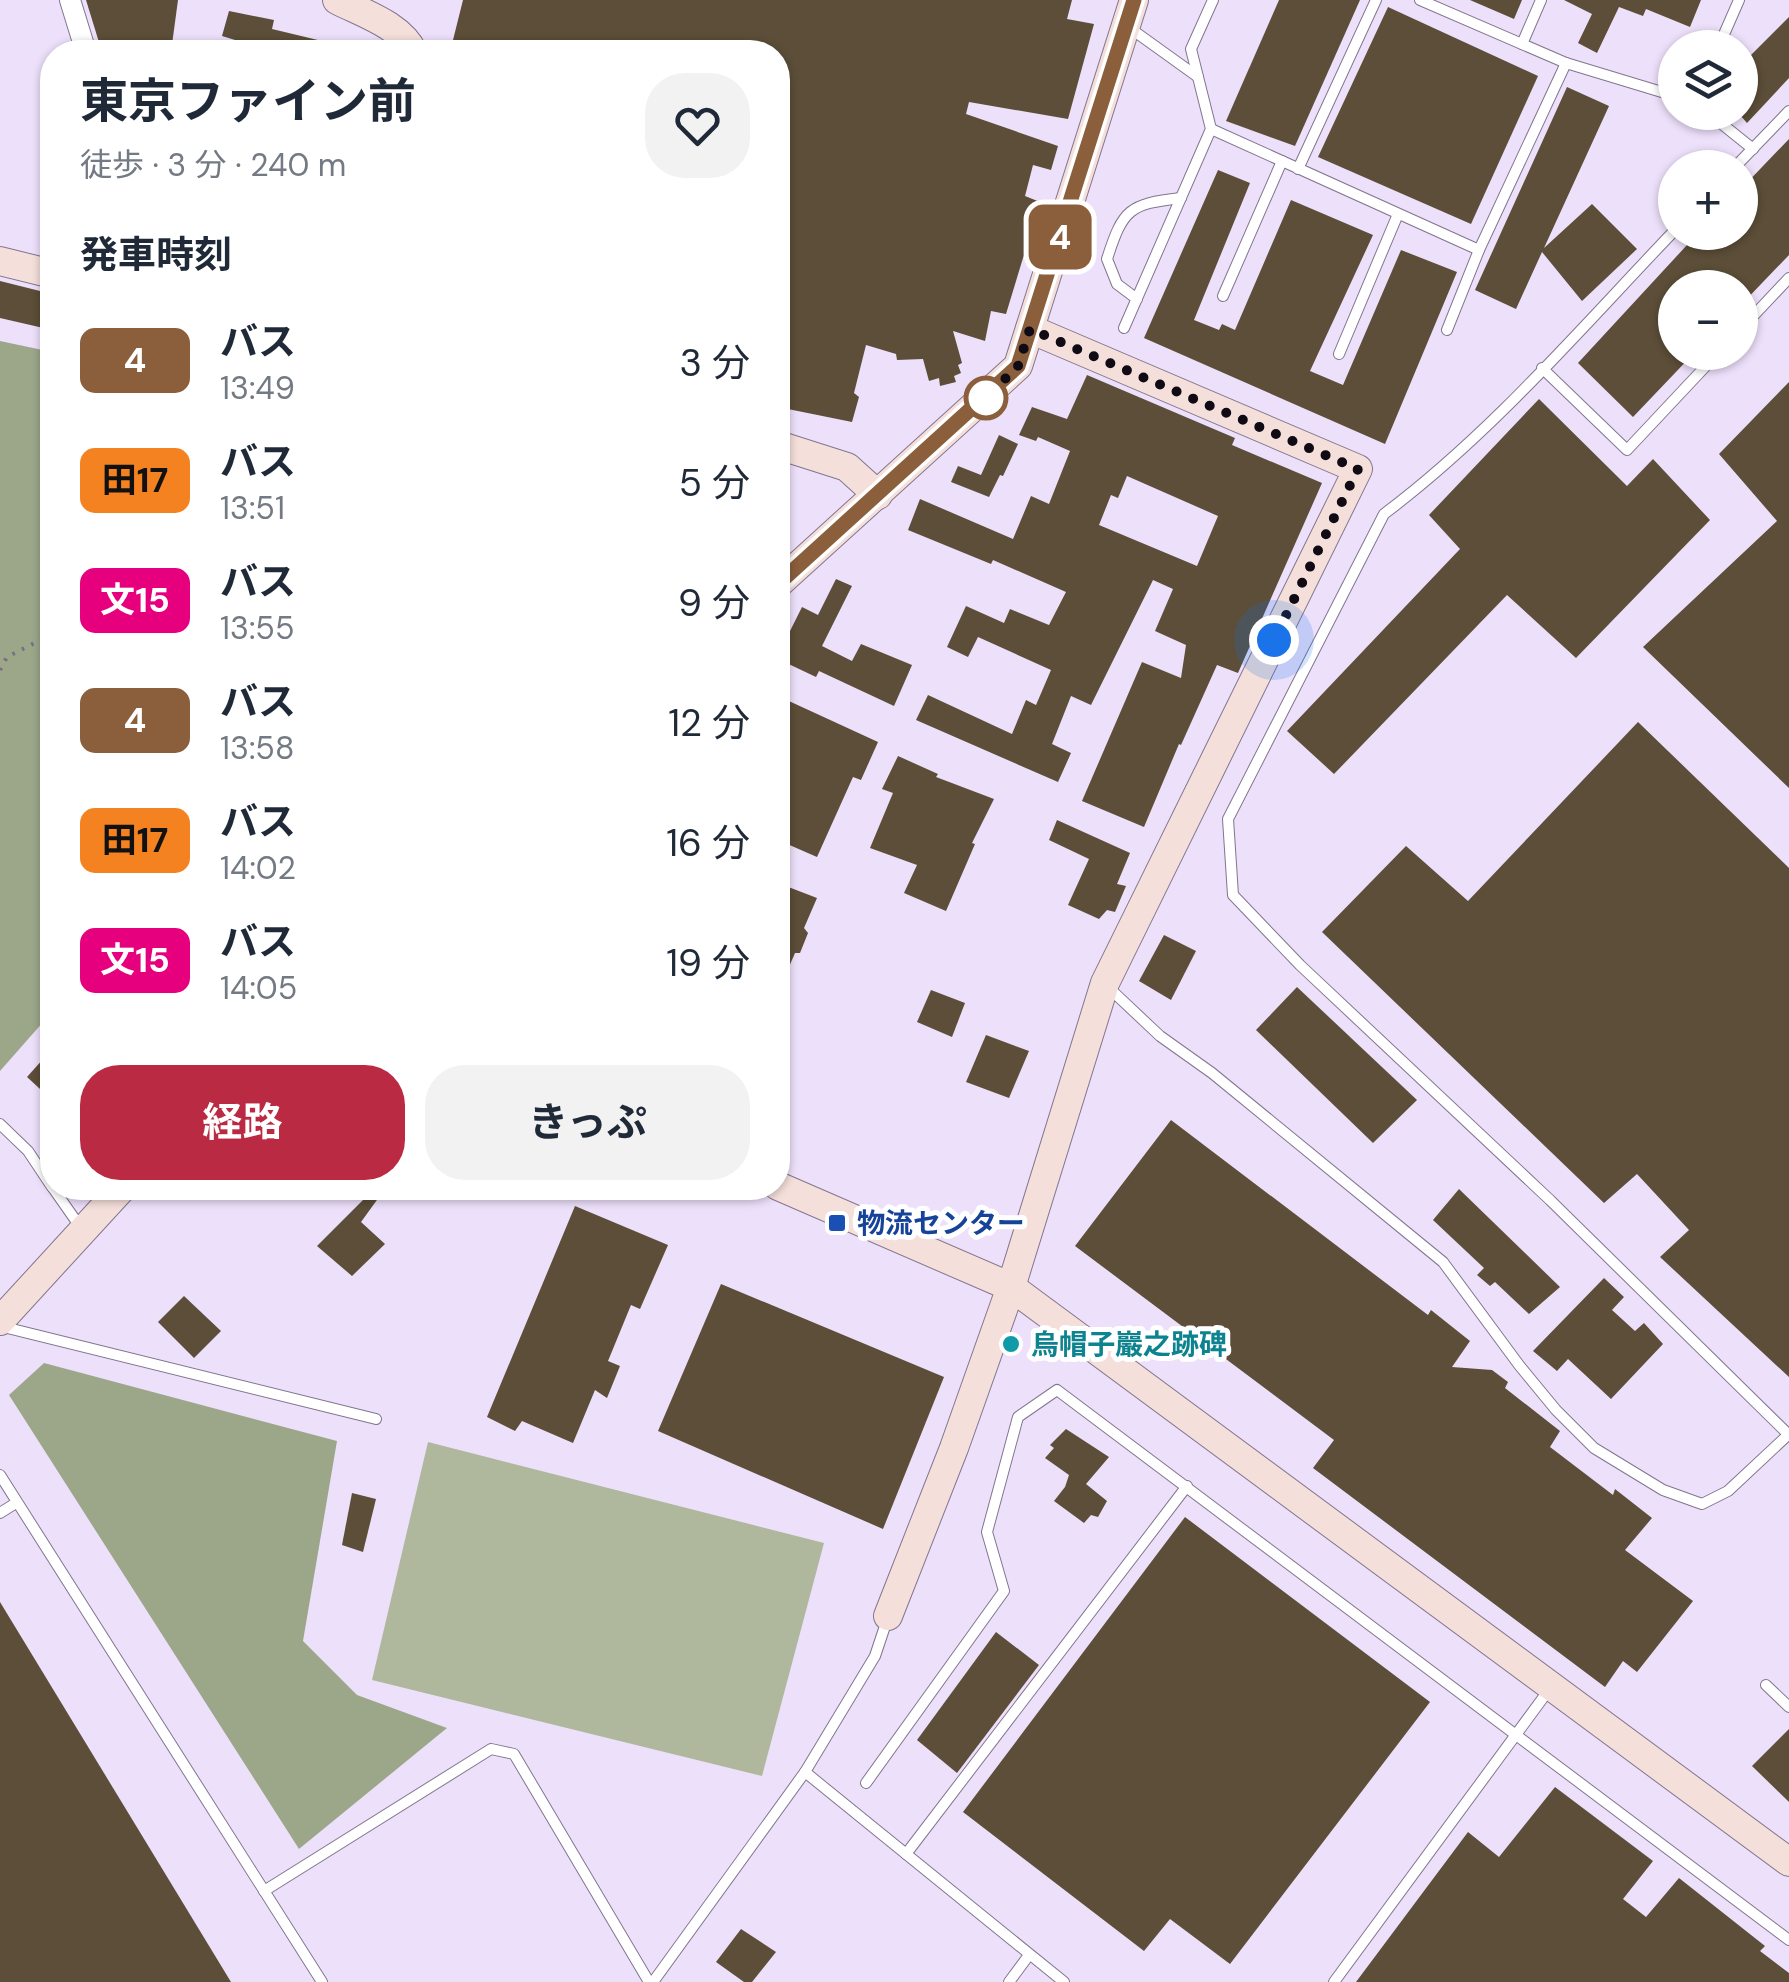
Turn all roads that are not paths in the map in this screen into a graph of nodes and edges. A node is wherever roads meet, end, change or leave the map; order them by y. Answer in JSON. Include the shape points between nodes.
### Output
{"nodes":[{"id":1,"x":70,"y":0,"type":"edge"},
{"id":2,"x":337,"y":0,"type":"edge"},
{"id":3,"x":1214,"y":0,"type":"edge"},
{"id":4,"x":1376,"y":0,"type":"edge"},
{"id":5,"x":1420,"y":0,"type":"edge"},
{"id":6,"x":1541,"y":0,"type":"edge"},
{"id":7,"x":1739,"y":0,"type":"edge"},
{"id":8,"x":1130,"y":13,"type":"edge"},
{"id":9,"x":1726,"y":30,"type":"edge"},
{"id":10,"x":82,"y":40,"type":"edge"},
{"id":11,"x":406,"y":40,"type":"edge"},
{"id":12,"x":1522,"y":44,"type":"junction"},
{"id":13,"x":1566,"y":62,"type":"junction"},
{"id":14,"x":1198,"y":77,"type":"junction"},
{"id":15,"x":1658,"y":91,"type":"edge"},
{"id":16,"x":1789,"y":111,"type":"edge"},
{"id":17,"x":1211,"y":130,"type":"junction"},
{"id":18,"x":1730,"y":130,"type":"edge"},
{"id":19,"x":1752,"y":148,"type":"joint"},
{"id":20,"x":1282,"y":161,"type":"junction"},
{"id":21,"x":1298,"y":169,"type":"junction"},
{"id":22,"x":1181,"y":198,"type":"junction"},
{"id":23,"x":1398,"y":214,"type":"junction"},
{"id":24,"x":1658,"y":248,"type":"edge"},
{"id":25,"x":1479,"y":250,"type":"junction"},
{"id":26,"x":0,"y":261,"type":"edge"},
{"id":27,"x":40,"y":269,"type":"edge"},
{"id":28,"x":1789,"y":278,"type":"edge"},
{"id":29,"x":1224,"y":296,"type":"dead end"},
{"id":30,"x":1137,"y":299,"type":"junction"},
{"id":31,"x":1758,"y":311,"type":"edge"},
{"id":32,"x":1124,"y":328,"type":"dead end"},
{"id":33,"x":1030,"y":329,"type":"junction"},
{"id":34,"x":1447,"y":330,"type":"dead end"},
{"id":35,"x":1339,"y":354,"type":"dead end"},
{"id":36,"x":1542,"y":368,"type":"junction"},
{"id":37,"x":1701,"y":370,"type":"edge"},
{"id":38,"x":790,"y":449,"type":"edge"},
{"id":39,"x":878,"y":496,"type":"junction"},
{"id":40,"x":790,"y":573,"type":"edge"},
{"id":41,"x":1105,"y":983,"type":"junction"},
{"id":42,"x":0,"y":1124,"type":"edge"},
{"id":43,"x":40,"y":1168,"type":"edge"},
{"id":44,"x":790,"y":1191,"type":"edge"},
{"id":45,"x":62,"y":1200,"type":"edge"},
{"id":46,"x":111,"y":1200,"type":"edge"},
{"id":47,"x":83,"y":1231,"type":"junction"},
{"id":48,"x":1011,"y":1287,"type":"junction"},
{"id":49,"x":0,"y":1323,"type":"edge"},
{"id":50,"x":376,"y":1420,"type":"dead end"},
{"id":51,"x":1789,"y":1434,"type":"edge"},
{"id":52,"x":0,"y":1476,"type":"edge"},
{"id":53,"x":1186,"y":1486,"type":"junction"},
{"id":54,"x":16,"y":1503,"type":"junction"},
{"id":55,"x":0,"y":1512,"type":"edge"},
{"id":56,"x":888,"y":1616,"type":"joint"},
{"id":57,"x":1766,"y":1684,"type":"dead end"},
{"id":58,"x":1552,"y":1686,"type":"junction"},
{"id":59,"x":1789,"y":1707,"type":"edge"},
{"id":60,"x":1518,"y":1733,"type":"junction"},
{"id":61,"x":804,"y":1772,"type":"junction"},
{"id":62,"x":866,"y":1783,"type":"dead end"},
{"id":63,"x":906,"y":1854,"type":"junction"},
{"id":64,"x":1789,"y":1862,"type":"edge"},
{"id":65,"x":264,"y":1891,"type":"junction"},
{"id":66,"x":1789,"y":1940,"type":"edge"},
{"id":67,"x":1029,"y":1955,"type":"junction"},
{"id":68,"x":322,"y":1982,"type":"edge"},
{"id":69,"x":651,"y":1982,"type":"edge"},
{"id":70,"x":1009,"y":1982,"type":"edge"},
{"id":71,"x":1064,"y":1982,"type":"edge"},
{"id":72,"x":1334,"y":1982,"type":"edge"}],
"edges":[{"from":1,"to":10,"type":"street"},
{"from":2,"to":11,"type":"street"},
{"from":3,"to":14,"type":"lane","via":[[1191,49]]},
{"from":4,"to":21,"type":"lane"},
{"from":5,"to":12,"type":"lane"},
{"from":6,"to":12,"type":"lane"},
{"from":7,"to":9,"type":"lane"},
{"from":8,"to":14,"type":"lane"},
{"from":8,"to":33,"type":"street"},
{"from":12,"to":13,"type":"lane"},
{"from":13,"to":15,"type":"lane"},
{"from":13,"to":25,"type":"lane"},
{"from":14,"to":17,"type":"lane"},
{"from":16,"to":19,"type":"lane"},
{"from":17,"to":20,"type":"lane"},
{"from":17,"to":22,"type":"lane"},
{"from":18,"to":19,"type":"lane"},
{"from":20,"to":21,"type":"lane"},
{"from":20,"to":29,"type":"lane"},
{"from":21,"to":23,"type":"lane"},
{"from":22,"to":30,"type":"lane"},
{"from":22,"to":30,"type":"lane","via":[[1142,203],[1118,223],[1106,259],[1117,284]]},
{"from":23,"to":25,"type":"lane"},
{"from":23,"to":35,"type":"lane"},
{"from":24,"to":36,"type":"lane"},
{"from":25,"to":34,"type":"lane"},
{"from":26,"to":27,"type":"street"},
{"from":28,"to":31,"type":"lane"},
{"from":30,"to":32,"type":"lane"},
{"from":33,"to":39,"type":"street","via":[[1009,378]]},
{"from":33,"to":41,"type":"street","via":[[1358,469]]},
{"from":36,"to":37,"type":"lane","via":[[1627,450]]},
{"from":36,"to":51,"type":"lane","via":[[1384,514],[1228,819],[1233,896]]},
{"from":38,"to":39,"type":"street","via":[[847,467]]},
{"from":39,"to":40,"type":"street"},
{"from":41,"to":48,"type":"street"},
{"from":41,"to":51,"type":"lane","via":[[1160,1036],[1443,1262],[1531,1380],[1594,1448],[1663,1490],[1702,1504],[1728,1492]]},
{"from":42,"to":43,"type":"lane"},
{"from":44,"to":48,"type":"street"},
{"from":45,"to":47,"type":"lane"},
{"from":46,"to":47,"type":"street"},
{"from":47,"to":49,"type":"street"},
{"from":48,"to":56,"type":"street"},
{"from":48,"to":58,"type":"street"},
{"from":49,"to":50,"type":"lane"},
{"from":52,"to":54,"type":"lane"},
{"from":53,"to":60,"type":"lane"},
{"from":53,"to":62,"type":"lane","via":[[1057,1390],[1018,1417],[987,1532],[1004,1591]]},
{"from":53,"to":63,"type":"lane"},
{"from":54,"to":55,"type":"lane"},
{"from":54,"to":65,"type":"lane"},
{"from":56,"to":61,"type":"lane","via":[[875,1656]]},
{"from":57,"to":59,"type":"lane"},
{"from":58,"to":60,"type":"lane"},
{"from":58,"to":64,"type":"street"},
{"from":60,"to":66,"type":"lane"},
{"from":60,"to":72,"type":"lane"},
{"from":61,"to":63,"type":"lane"},
{"from":61,"to":69,"type":"lane"},
{"from":63,"to":67,"type":"lane"},
{"from":65,"to":68,"type":"lane"},
{"from":65,"to":69,"type":"lane","via":[[490,1749],[514,1754]]},
{"from":67,"to":70,"type":"lane"},
{"from":67,"to":71,"type":"lane"}]}
